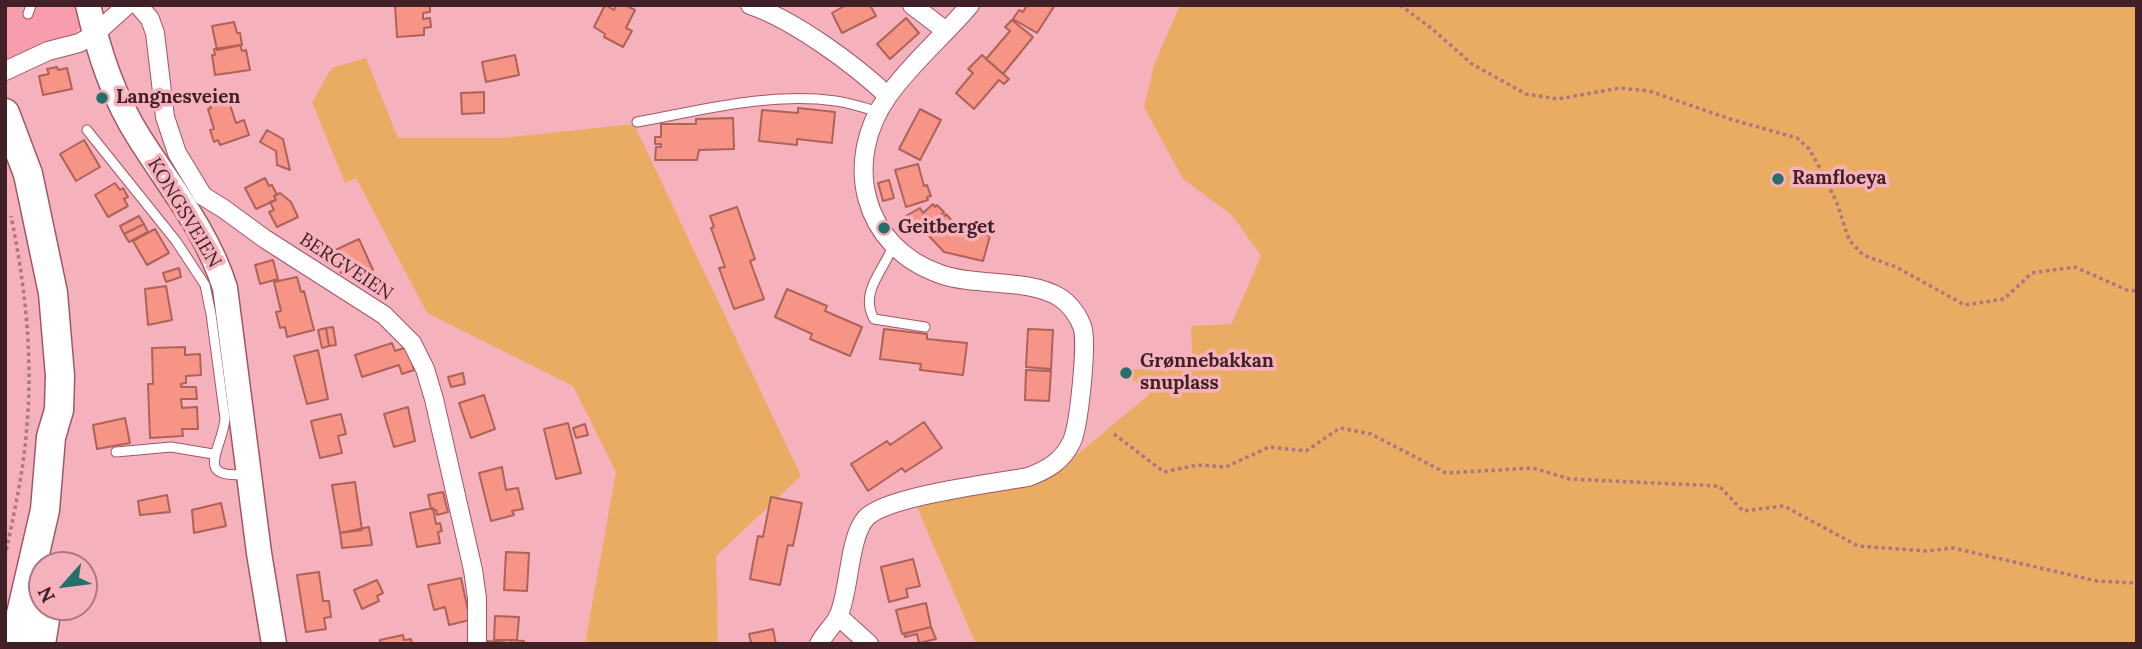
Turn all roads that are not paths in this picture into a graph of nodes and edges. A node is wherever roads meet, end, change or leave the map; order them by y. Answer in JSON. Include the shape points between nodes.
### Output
{"nodes":[{"id":1,"x":88,"y":5,"type":"edge"},
{"id":2,"x":127,"y":5,"type":"edge"},
{"id":3,"x":138,"y":5,"type":"edge"},
{"id":4,"x":750,"y":5,"type":"edge"},
{"id":5,"x":912,"y":5,"type":"edge"},
{"id":6,"x":970,"y":5,"type":"edge"},
{"id":7,"x":946,"y":31,"type":"junction"},
{"id":8,"x":94,"y":34,"type":"junction"},
{"id":9,"x":10,"y":69,"type":"edge"},
{"id":10,"x":888,"y":96,"type":"junction"},
{"id":11,"x":878,"y":112,"type":"junction"},
{"id":12,"x":5,"y":113,"type":"edge"},
{"id":13,"x":636,"y":122,"type":"dead end"},
{"id":14,"x":87,"y":130,"type":"dead end"},
{"id":15,"x":893,"y":246,"type":"junction"},
{"id":16,"x":925,"y":327,"type":"dead end"},
{"id":17,"x":59,"y":410,"type":"junction"},
{"id":18,"x":116,"y":452,"type":"dead end"},
{"id":19,"x":213,"y":454,"type":"junction"},
{"id":20,"x":250,"y":473,"type":"junction"},
{"id":21,"x":55,"y":551,"type":"edge"},
{"id":22,"x":838,"y":616,"type":"junction"},
{"id":23,"x":45,"y":621,"type":"edge"},
{"id":24,"x":14,"y":644,"type":"edge"},
{"id":25,"x":41,"y":644,"type":"edge"},
{"id":26,"x":275,"y":644,"type":"edge"},
{"id":27,"x":477,"y":644,"type":"edge"},
{"id":28,"x":820,"y":644,"type":"edge"},
{"id":29,"x":869,"y":644,"type":"edge"}],
"edges":[{"from":1,"to":8,"type":"main road","name":"KONGSVEIEN"},
{"from":2,"to":8,"type":"street"},
{"from":3,"to":27,"type":"street","name":"BERGVEIEN","via":[[155,33],[166,117],[177,153],[203,196],[384,315],[412,343],[434,399],[473,570]]},
{"from":4,"to":10,"type":"street","via":[[834,52]]},
{"from":5,"to":7,"type":"street"},
{"from":6,"to":7,"type":"street"},
{"from":7,"to":10,"type":"street"},
{"from":8,"to":9,"type":"street"},
{"from":8,"to":20,"type":"main road","name":"KONGSVEIEN","via":[[117,99],[204,238],[219,270]]},
{"from":10,"to":11,"type":"street"},
{"from":11,"to":13,"type":"lane","via":[[839,101],[761,99]]},
{"from":11,"to":15,"type":"street","via":[[870,131],[863,180],[869,207]]},
{"from":12,"to":17,"type":"highway","via":[[28,174],[53,293]]},
{"from":14,"to":19,"type":"lane","name":"KONGSVEIEN","via":[[176,241],[205,285],[225,419]]},
{"from":15,"to":16,"type":"lane","via":[[872,288],[871,313],[874,319]]},
{"from":15,"to":22,"type":"street","via":[[940,274],[1035,287],[1063,299],[1083,326],[1085,340],[1077,416],[1072,441],[1045,471],[909,500],[881,508],[865,519]]},
{"from":17,"to":21,"type":"highway","via":[[65,439]]},
{"from":17,"to":24,"type":"highway","via":[[51,437],[46,510]]},
{"from":18,"to":19,"type":"lane","via":[[171,447]]},
{"from":19,"to":20,"type":"lane","via":[[216,469],[224,475]]},
{"from":20,"to":26,"type":"main road","name":"KONGSVEIEN"},
{"from":22,"to":28,"type":"street"},
{"from":22,"to":29,"type":"street"},
{"from":23,"to":25,"type":"highway"}]}
